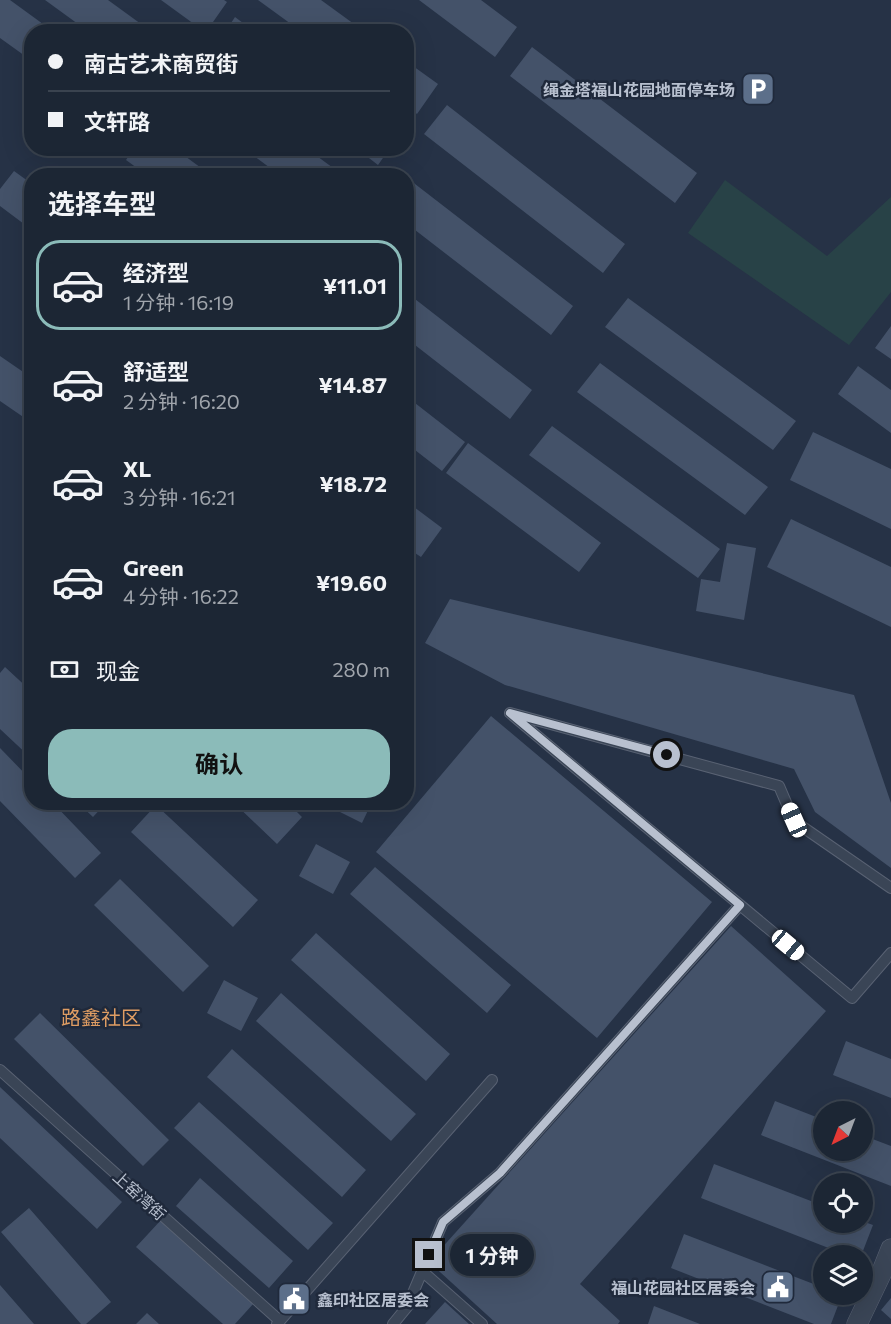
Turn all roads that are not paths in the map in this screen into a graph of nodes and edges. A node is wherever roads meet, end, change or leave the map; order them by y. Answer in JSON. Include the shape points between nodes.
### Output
{"nodes":[{"id":1,"x":891,"y":888,"type":"edge"},
{"id":2,"x":740,"y":905,"type":"junction"},
{"id":3,"x":891,"y":953,"type":"edge"},
{"id":4,"x":0,"y":1070,"type":"edge"},
{"id":5,"x":492,"y":1080,"type":"dead end"},
{"id":6,"x":891,"y":1249,"type":"edge"},
{"id":7,"x":422,"y":1271,"type":"junction"},
{"id":8,"x":279,"y":1322,"type":"edge"},
{"id":9,"x":393,"y":1324,"type":"edge"},
{"id":10,"x":482,"y":1324,"type":"edge"},
{"id":11,"x":857,"y":1324,"type":"edge"}],
"edges":[{"from":1,"to":2,"type":"lane","via":[[794,820],[779,786],[510,713]]},
{"from":2,"to":3,"type":"lane","via":[[852,998]]},
{"from":2,"to":7,"type":"lane","via":[[500,1173],[443,1222]]},
{"from":4,"to":8,"type":"lane","name":"上窑湾街"},
{"from":5,"to":8,"type":"lane"},
{"from":6,"to":11,"type":"street"},
{"from":7,"to":9,"type":"lane","via":[[407,1307]]},
{"from":7,"to":10,"type":"lane"}]}
